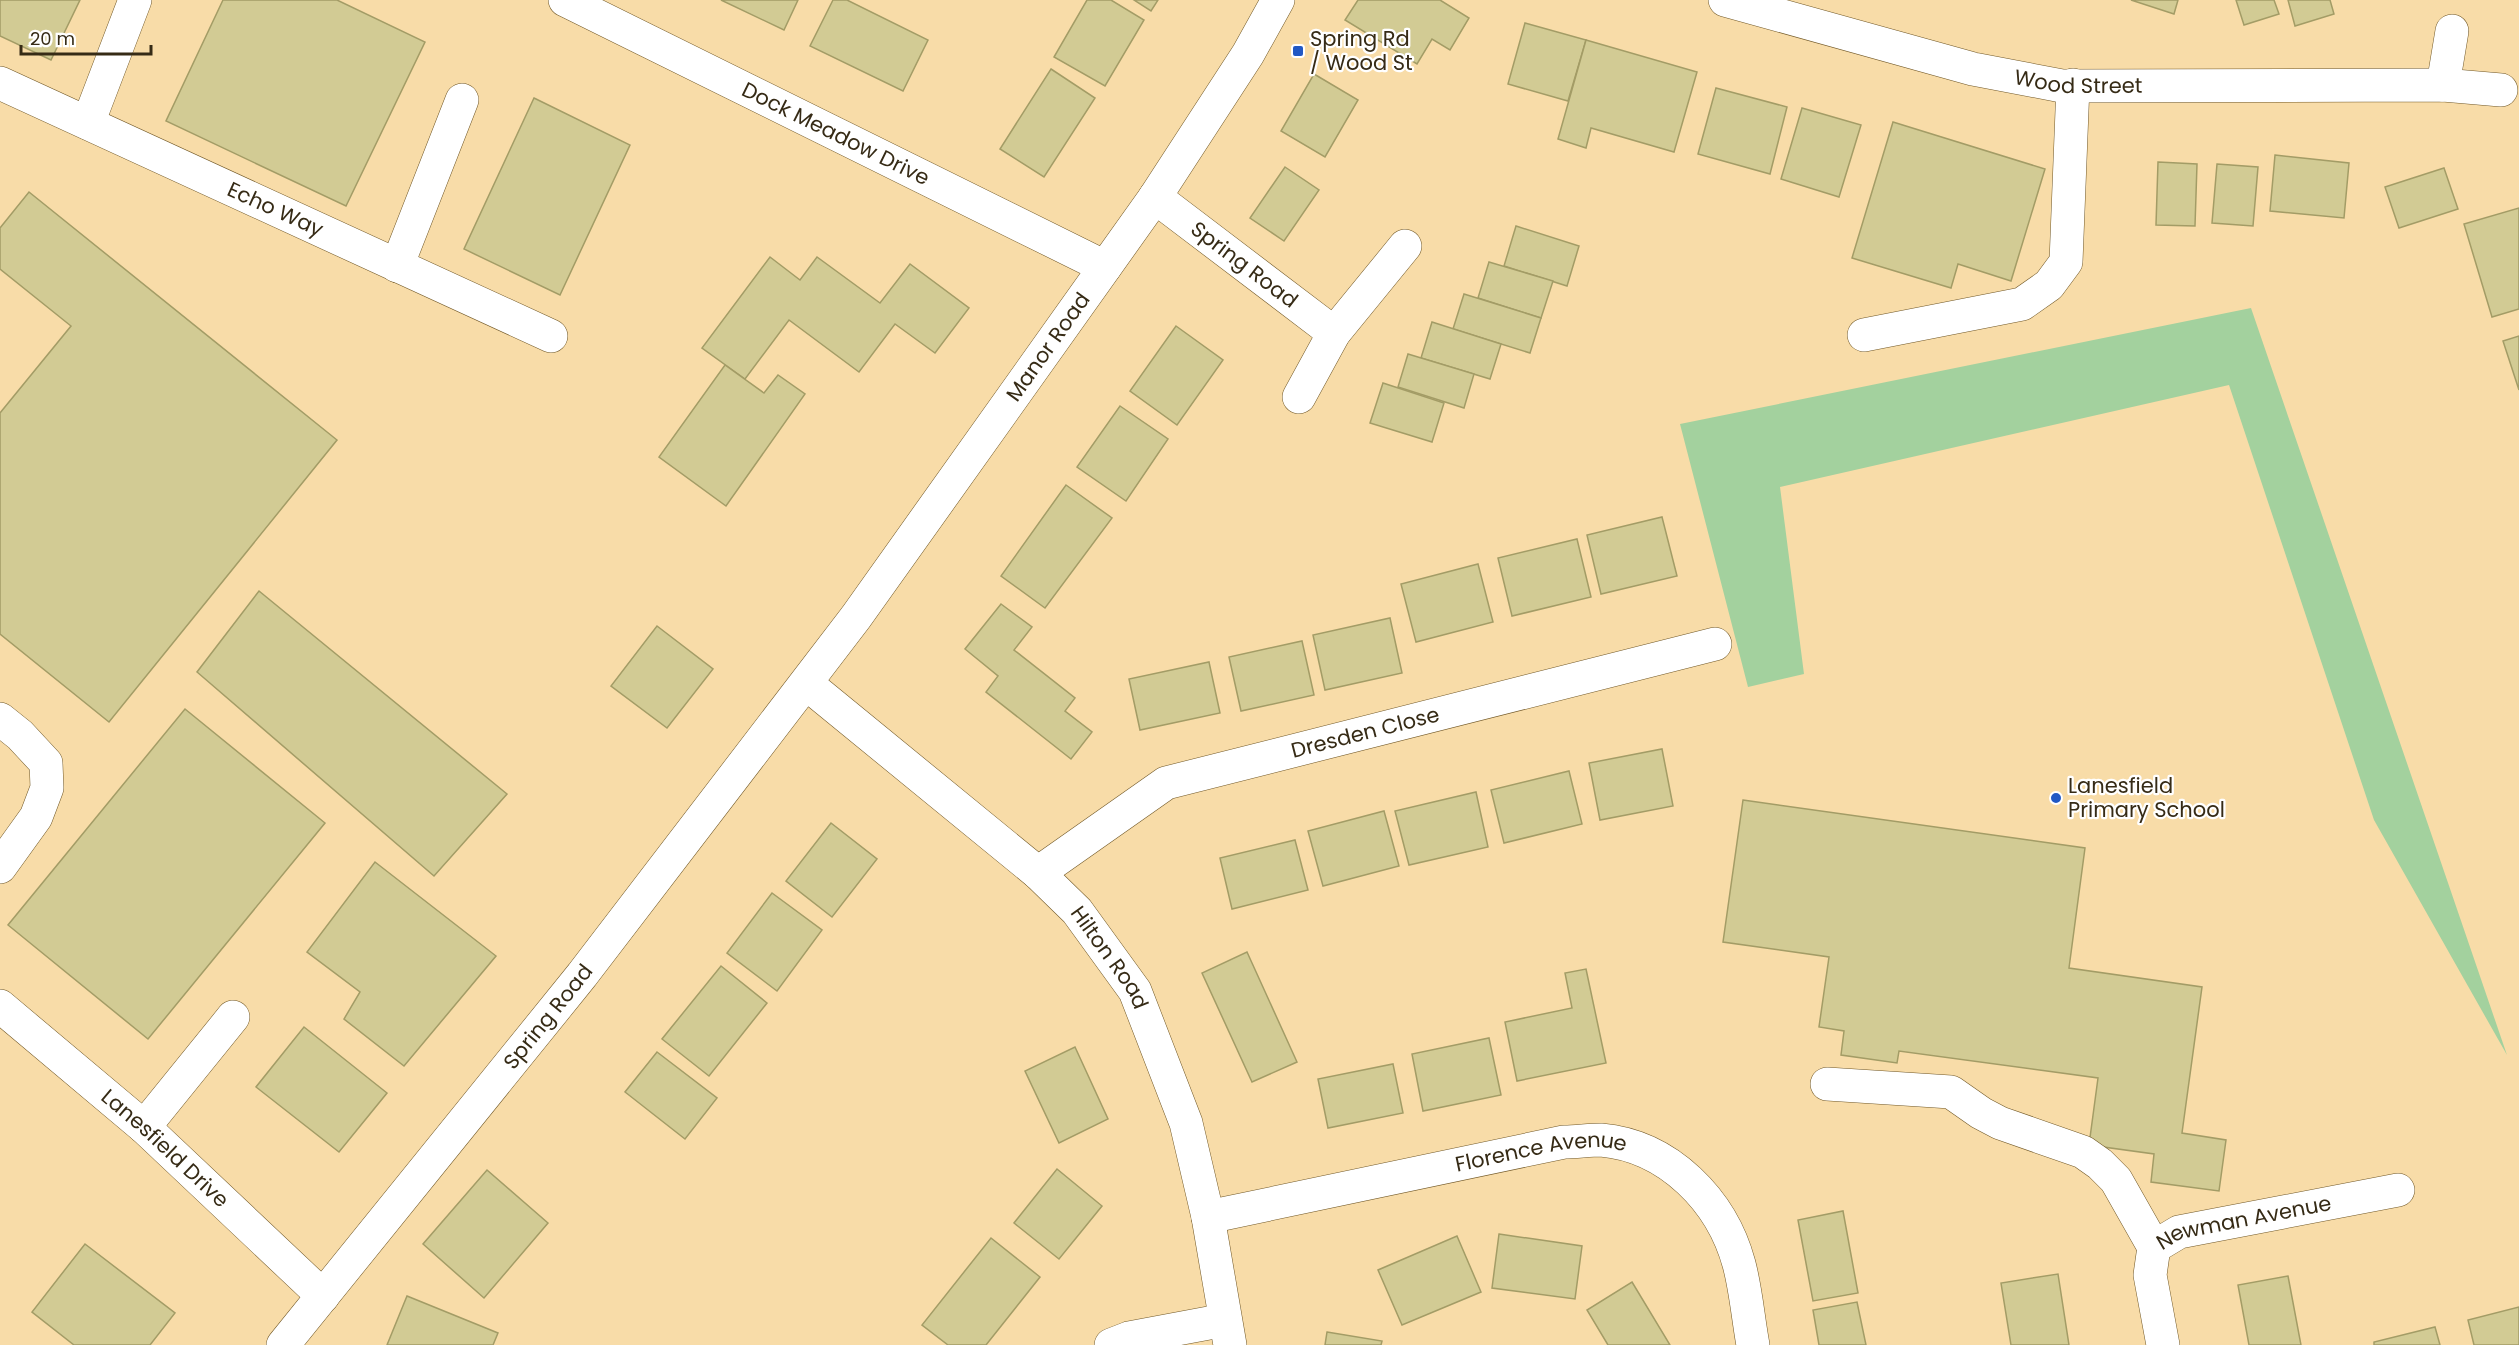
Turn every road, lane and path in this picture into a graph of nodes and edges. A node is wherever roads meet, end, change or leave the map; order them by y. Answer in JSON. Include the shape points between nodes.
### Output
{"nodes":[{"id":1,"x":135,"y":0,"type":"edge"},
{"id":2,"x":565,"y":0,"type":"edge"},
{"id":3,"x":1278,"y":0,"type":"edge"},
{"id":4,"x":1725,"y":0,"type":"edge"},
{"id":5,"x":602,"y":8,"type":"edge"},
{"id":6,"x":2451,"y":31,"type":"dead end"},
{"id":7,"x":0,"y":83,"type":"edge"},
{"id":8,"x":2073,"y":85,"type":"junction"},
{"id":9,"x":2444,"y":85,"type":"junction"},
{"id":10,"x":2501,"y":90,"type":"dead end"},
{"id":11,"x":462,"y":100,"type":"dead end"},
{"id":12,"x":88,"y":123,"type":"junction"},
{"id":13,"x":1155,"y":197,"type":"junction"},
{"id":14,"x":1405,"y":246,"type":"dead end"},
{"id":15,"x":397,"y":266,"type":"junction"},
{"id":16,"x":1105,"y":267,"type":"junction"},
{"id":17,"x":1334,"y":333,"type":"junction"},
{"id":18,"x":1864,"y":335,"type":"dead end"},
{"id":19,"x":550,"y":336,"type":"dead end"},
{"id":20,"x":1299,"y":397,"type":"dead end"},
{"id":21,"x":1715,"y":644,"type":"dead end"},
{"id":22,"x":807,"y":684,"type":"junction"},
{"id":23,"x":0,"y":719,"type":"edge"},
{"id":24,"x":0,"y":867,"type":"edge"},
{"id":25,"x":1038,"y":873,"type":"junction"},
{"id":26,"x":0,"y":1006,"type":"edge"},
{"id":27,"x":233,"y":1017,"type":"dead end"},
{"id":28,"x":1827,"y":1084,"type":"dead end"},
{"id":29,"x":144,"y":1127,"type":"junction"},
{"id":30,"x":2398,"y":1190,"type":"dead end"},
{"id":31,"x":1208,"y":1218,"type":"junction"},
{"id":32,"x":2154,"y":1247,"type":"junction"},
{"id":33,"x":323,"y":1296,"type":"junction"},
{"id":34,"x":1228,"y":1333,"type":"edge"},
{"id":35,"x":283,"y":1345,"type":"edge"},
{"id":36,"x":1111,"y":1345,"type":"edge"},
{"id":37,"x":1753,"y":1345,"type":"edge"},
{"id":38,"x":2163,"y":1345,"type":"edge"}],
"edges":[{"from":1,"to":12,"type":"street"},
{"from":2,"to":5,"type":"street","name":"Dock Meadow Drive"},
{"from":3,"to":13,"type":"street","name":"Manor Road","via":[[1248,54]]},
{"from":4,"to":8,"type":"street","name":"Wood Street","via":[[1972,69]]},
{"from":5,"to":16,"type":"street","name":"Dock Meadow Drive"},
{"from":6,"to":9,"type":"street"},
{"from":7,"to":12,"type":"street","name":"Echo Way"},
{"from":8,"to":9,"type":"street","name":"Wood Street"},
{"from":8,"to":18,"type":"street","via":[[2066,262],[2049,285],[2022,304]]},
{"from":9,"to":10,"type":"street","name":"Wood Street"},
{"from":11,"to":15,"type":"street"},
{"from":12,"to":15,"type":"street","name":"Echo Way"},
{"from":13,"to":16,"type":"street","name":"Manor Road"},
{"from":13,"to":17,"type":"street","name":"Spring Road"},
{"from":14,"to":17,"type":"street"},
{"from":15,"to":19,"type":"street","name":"Echo Way"},
{"from":16,"to":22,"type":"street","name":"Manor Road"},
{"from":17,"to":20,"type":"street"},
{"from":21,"to":25,"type":"street","name":"Dresden Close","via":[[1166,783]]},
{"from":22,"to":25,"type":"street","name":"Hilton Road"},
{"from":22,"to":33,"type":"street","name":"Spring Road","via":[[582,975]]},
{"from":23,"to":24,"type":"street","via":[[46,763],[47,788],[36,817]]},
{"from":25,"to":31,"type":"street","name":"Hilton Road","via":[[1077,911],[1135,991],[1186,1123]]},
{"from":26,"to":29,"type":"street","name":"Lanesfield Drive"},
{"from":27,"to":29,"type":"street"},
{"from":28,"to":32,"type":"street","via":[[1951,1092],[2000,1123],[2083,1152],[2116,1180]]},
{"from":29,"to":33,"type":"street","name":"Lanesfield Drive"},
{"from":30,"to":32,"type":"street","name":"Newman Avenue","via":[[2179,1232]]},
{"from":31,"to":34,"type":"street","name":"Hilton Road"},
{"from":31,"to":37,"type":"street","name":"Florence Avenue","via":[[1564,1142],[1602,1140],[1638,1150],[1672,1166],[1697,1186],[1717,1211],[1739,1263]]},
{"from":32,"to":38,"type":"street","name":"Newman Avenue","via":[[2150,1275]]},
{"from":33,"to":35,"type":"street","name":"Spring Road"},
{"from":34,"to":36,"type":"street","via":[[1129,1338]]}]}
